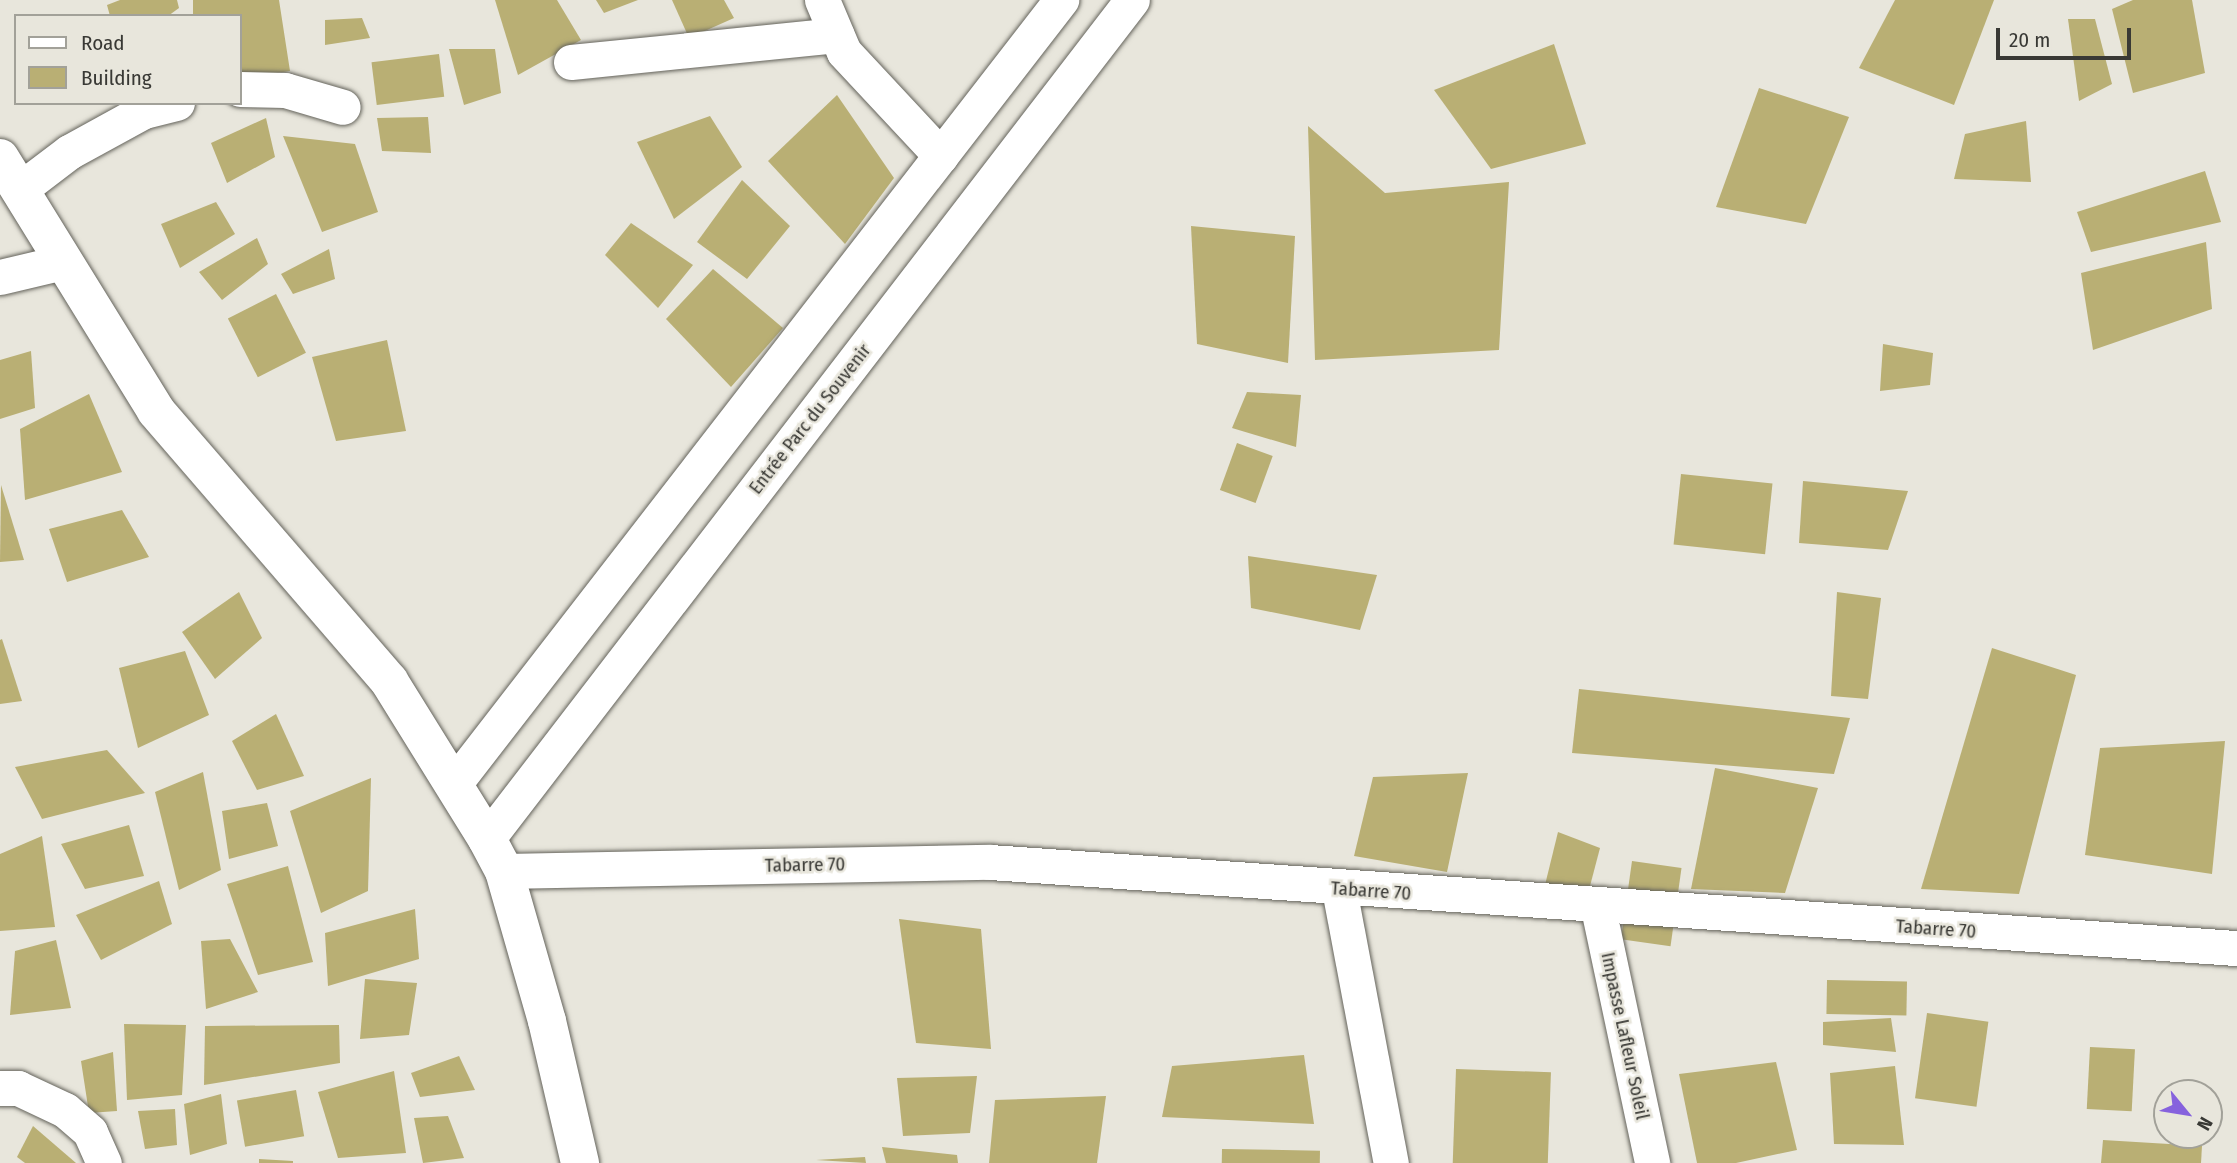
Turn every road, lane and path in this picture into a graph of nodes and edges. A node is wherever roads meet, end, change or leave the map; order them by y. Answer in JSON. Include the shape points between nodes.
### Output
{"nodes":[{"id":1,"x":822,"y":0,"type":"edge"},
{"id":2,"x":1061,"y":0,"type":"edge"},
{"id":3,"x":1132,"y":0,"type":"edge"},
{"id":4,"x":837,"y":34,"type":"junction"},
{"id":5,"x":571,"y":62,"type":"dead end"},
{"id":6,"x":242,"y":89,"type":"edge"},
{"id":7,"x":169,"y":105,"type":"edge"},
{"id":8,"x":343,"y":107,"type":"dead end"},
{"id":9,"x":941,"y":156,"type":"junction"},
{"id":10,"x":9,"y":174,"type":"edge"},
{"id":11,"x":63,"y":262,"type":"junction"},
{"id":12,"x":0,"y":277,"type":"edge"},
{"id":13,"x":454,"y":784,"type":"junction"},
{"id":14,"x":496,"y":855,"type":"junction"},
{"id":15,"x":1339,"y":889,"type":"junction"},
{"id":16,"x":1598,"y":908,"type":"junction"},
{"id":17,"x":2237,"y":948,"type":"edge"},
{"id":18,"x":0,"y":1088,"type":"edge"},
{"id":19,"x":104,"y":1163,"type":"edge"},
{"id":20,"x":580,"y":1163,"type":"edge"},
{"id":21,"x":1391,"y":1163,"type":"edge"},
{"id":22,"x":1652,"y":1163,"type":"edge"}],
"edges":[{"from":1,"to":4,"type":"street"},
{"from":2,"to":9,"type":"street"},
{"from":3,"to":14,"type":"street","name":"Entrée Parc du Souvenir"},
{"from":4,"to":5,"type":"street"},
{"from":4,"to":9,"type":"street","via":[[844,52]]},
{"from":6,"to":8,"type":"street","via":[[285,90]]},
{"from":7,"to":10,"type":"street","via":[[144,111],[80,146]]},
{"from":9,"to":13,"type":"street"},
{"from":10,"to":11,"type":"main road"},
{"from":11,"to":12,"type":"street"},
{"from":11,"to":13,"type":"main road","via":[[156,411],[389,681]]},
{"from":13,"to":14,"type":"main road"},
{"from":14,"to":15,"type":"street","name":"Tabarre 70","via":[[990,862]]},
{"from":14,"to":20,"type":"main road"},
{"from":15,"to":16,"type":"street","name":"Tabarre 70"},
{"from":15,"to":21,"type":"street"},
{"from":16,"to":17,"type":"street","name":"Tabarre 70"},
{"from":16,"to":22,"type":"street","name":"Impasse Lafleur Soleil"},
{"from":18,"to":19,"type":"street","via":[[19,1088],[65,1110],[90,1132]]}]}
